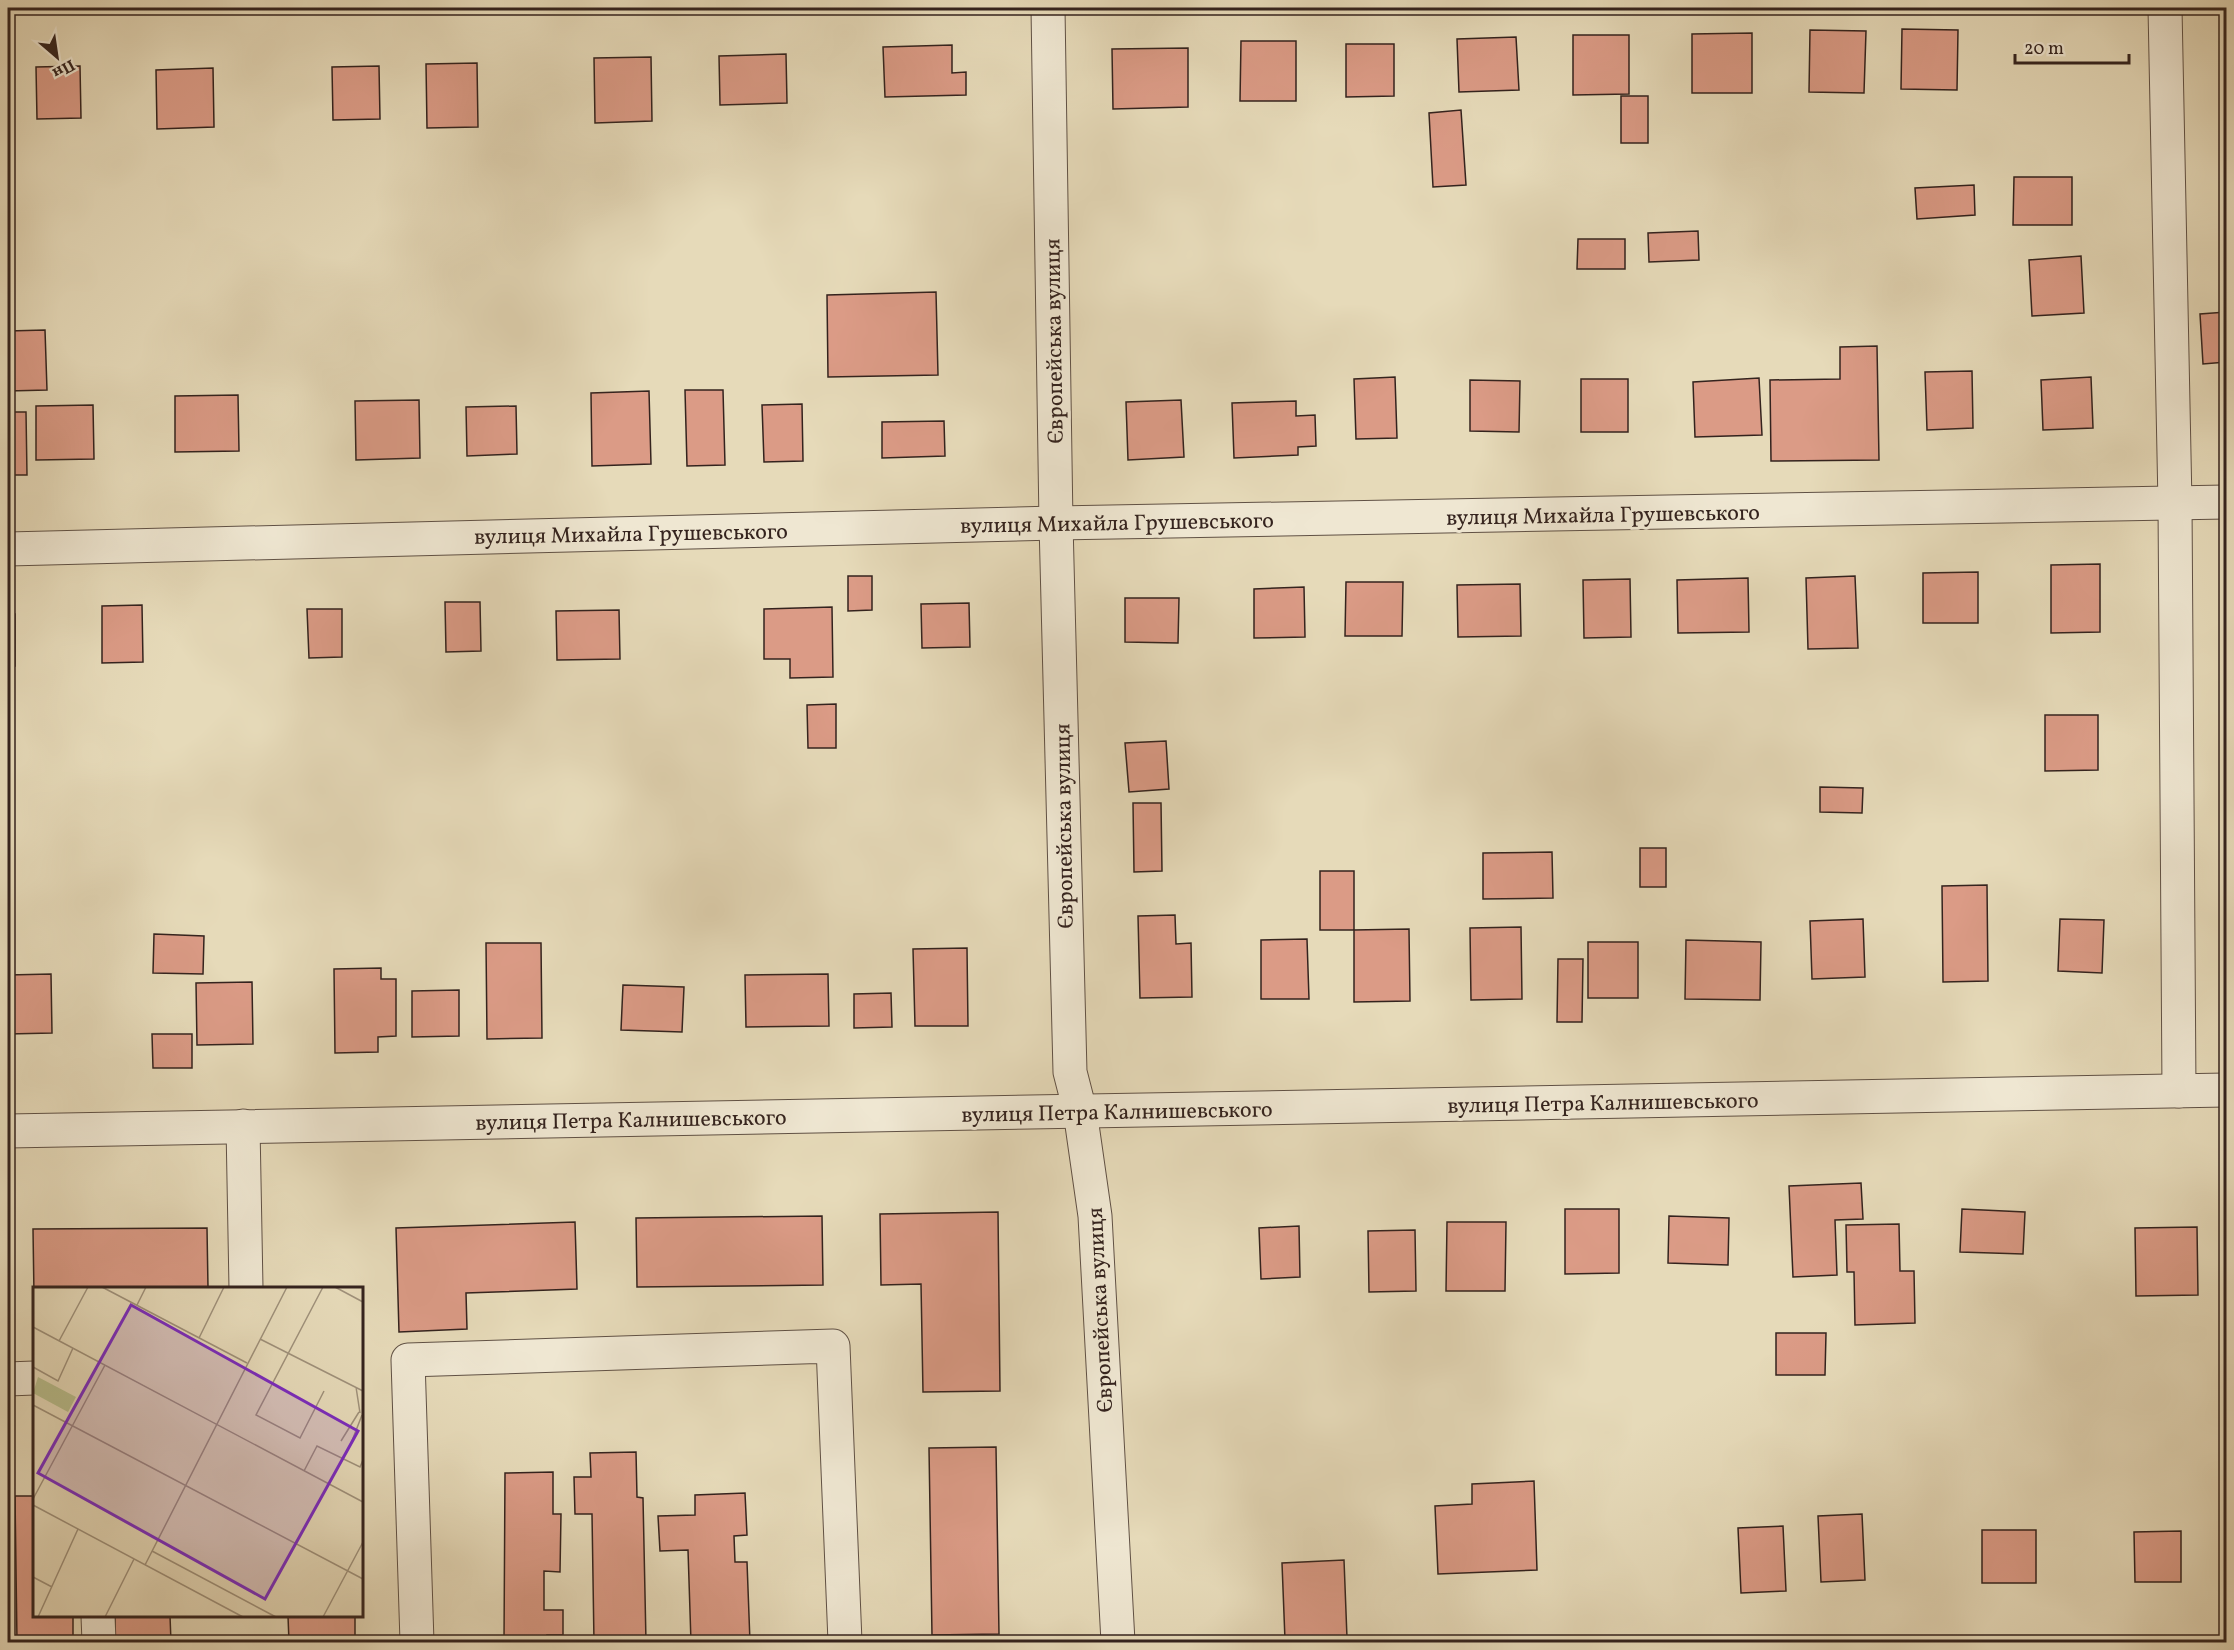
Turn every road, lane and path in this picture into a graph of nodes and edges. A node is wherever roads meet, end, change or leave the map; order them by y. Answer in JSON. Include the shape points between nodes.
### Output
{"nodes":[{"id":1,"x":1048,"y":8,"type":"edge"},
{"id":2,"x":2164,"y":8,"type":"edge"},
{"id":3,"x":2226,"y":502,"type":"edge"},
{"id":4,"x":2175,"y":504,"type":"junction"},
{"id":5,"x":1056,"y":523,"type":"junction"},
{"id":6,"x":8,"y":549,"type":"edge"},
{"id":7,"x":2226,"y":1090,"type":"edge"},
{"id":8,"x":2179,"y":1091,"type":"junction"},
{"id":9,"x":1080,"y":1111,"type":"junction"},
{"id":10,"x":243,"y":1126,"type":"junction"},
{"id":11,"x":8,"y":1131,"type":"edge"},
{"id":12,"x":246,"y":1287,"type":"edge"},
{"id":13,"x":33,"y":1378,"type":"edge"},
{"id":14,"x":8,"y":1379,"type":"edge"},
{"id":15,"x":98,"y":1617,"type":"edge"},
{"id":16,"x":99,"y":1642,"type":"edge"},
{"id":17,"x":417,"y":1642,"type":"edge"},
{"id":18,"x":845,"y":1642,"type":"edge"},
{"id":19,"x":1118,"y":1642,"type":"edge"}],
"edges":[{"from":1,"to":5,"type":"street","name":"Європейська вулиця"},
{"from":2,"to":4,"type":"street"},
{"from":3,"to":4,"type":"street","name":"вулиця Михайла Грушевського"},
{"from":4,"to":5,"type":"street","name":"вулиця Михайла Грушевського"},
{"from":4,"to":8,"type":"street"},
{"from":5,"to":6,"type":"street","name":"вулиця Михайла Грушевського"},
{"from":5,"to":9,"type":"street","name":"Європейська вулиця","via":[[1070,1072]]},
{"from":7,"to":8,"type":"street","name":"вулиця Петра Калнишевського"},
{"from":8,"to":9,"type":"street","name":"вулиця Петра Калнишевського"},
{"from":9,"to":10,"type":"street","name":"вулиця Петра Калнишевського"},
{"from":9,"to":19,"type":"street","name":"Європейська вулиця","via":[[1095,1216]]},
{"from":10,"to":11,"type":"street","name":"вулиця Петра Калнишевського"},
{"from":10,"to":12,"type":"street"},
{"from":13,"to":14,"type":"street"},
{"from":15,"to":16,"type":"street"},
{"from":17,"to":18,"type":"street","via":[[408,1360],[833,1346]]}]}
